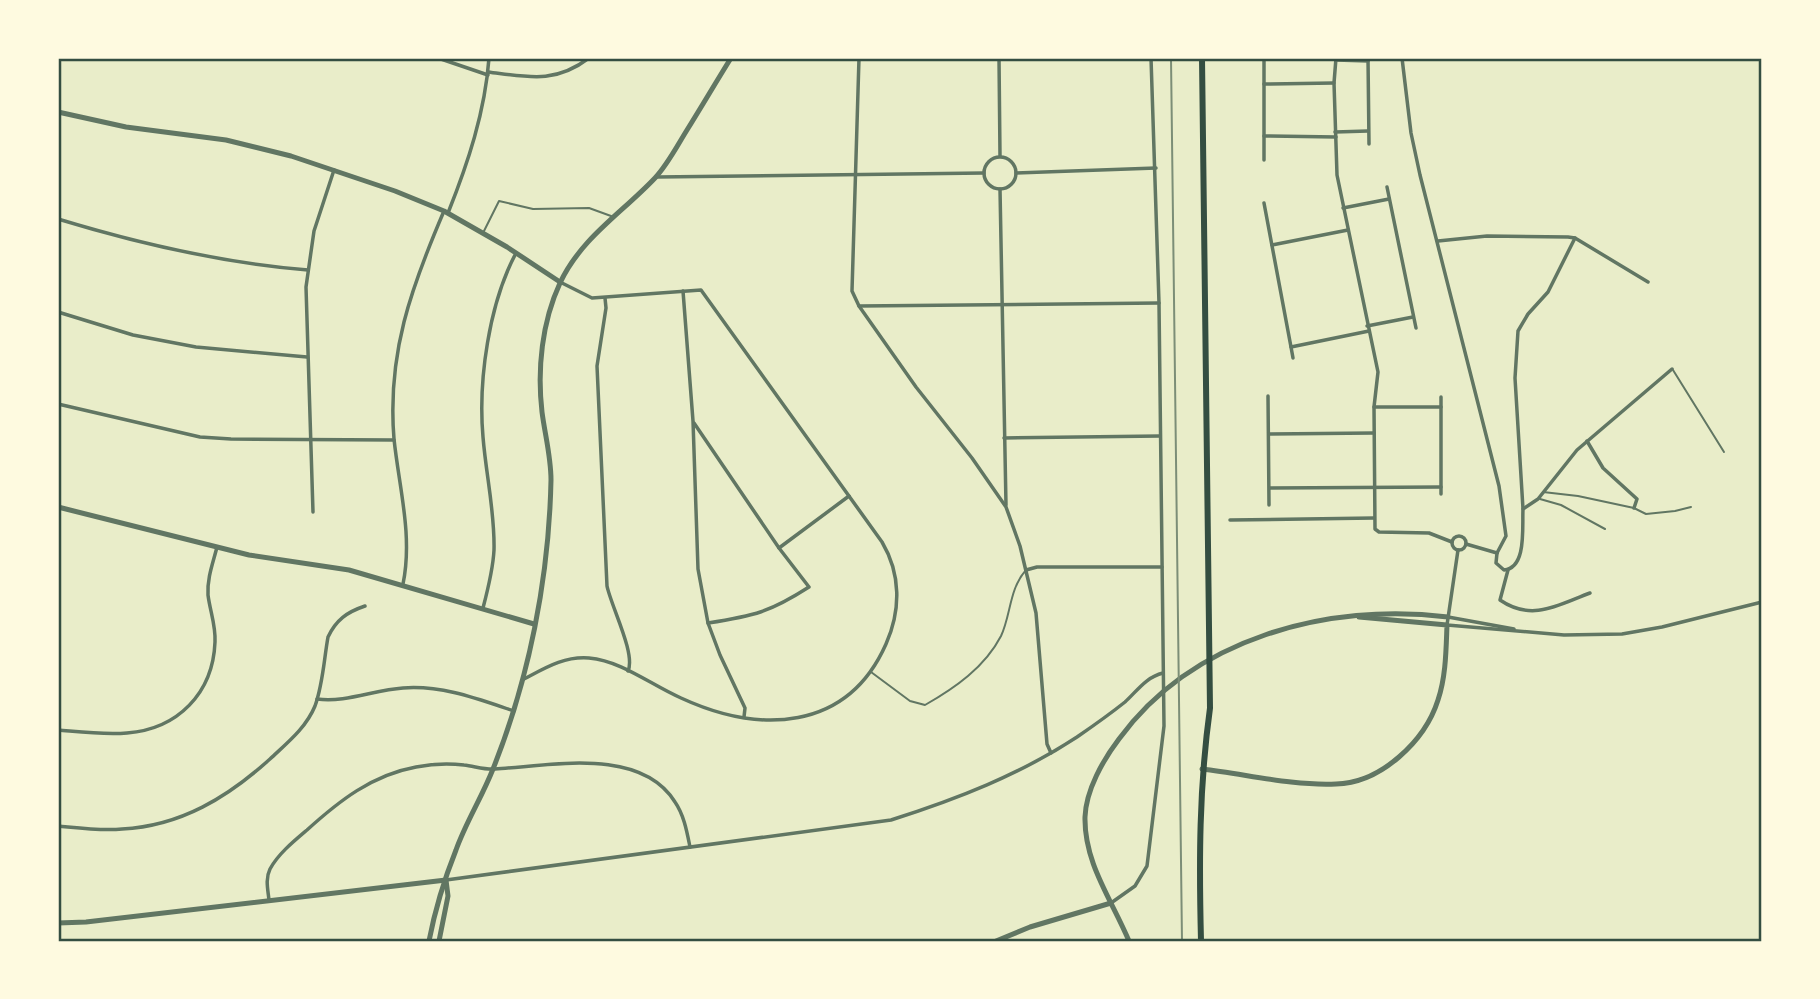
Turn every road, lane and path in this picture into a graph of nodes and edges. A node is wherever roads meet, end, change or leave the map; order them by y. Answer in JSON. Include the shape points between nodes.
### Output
{"nodes":[{"id":1,"x":438,"y":58,"type":"edge"},
{"id":2,"x":489,"y":58,"type":"edge"},
{"id":3,"x":589,"y":58,"type":"edge"},
{"id":4,"x":731,"y":58,"type":"edge"},
{"id":5,"x":859,"y":58,"type":"edge"},
{"id":6,"x":999,"y":58,"type":"edge"},
{"id":7,"x":1150,"y":58,"type":"edge"},
{"id":8,"x":1202,"y":58,"type":"edge"},
{"id":9,"x":1264,"y":58,"type":"edge"},
{"id":10,"x":1402,"y":58,"type":"edge"},
{"id":11,"x":1336,"y":59,"type":"edge"},
{"id":12,"x":1368,"y":59,"type":"edge"},
{"id":13,"x":488,"y":74,"type":"junction"},
{"id":14,"x":1264,"y":83,"type":"junction"},
{"id":15,"x":1334,"y":83,"type":"junction"},
{"id":16,"x":58,"y":112,"type":"edge"},
{"id":17,"x":1369,"y":131,"type":"junction"},
{"id":18,"x":1336,"y":134,"type":"junction"},
{"id":19,"x":1264,"y":136,"type":"junction"},
{"id":20,"x":1369,"y":145,"type":"dead end"},
{"id":21,"x":1000,"y":156,"type":"junction"},
{"id":22,"x":1264,"y":160,"type":"dead end"},
{"id":23,"x":1156,"y":168,"type":"junction"},
{"id":24,"x":334,"y":170,"type":"junction"},
{"id":25,"x":984,"y":173,"type":"junction"},
{"id":26,"x":1016,"y":173,"type":"junction"},
{"id":27,"x":856,"y":174,"type":"junction"},
{"id":28,"x":655,"y":177,"type":"junction"},
{"id":29,"x":1387,"y":187,"type":"dead end"},
{"id":30,"x":1000,"y":189,"type":"junction"},
{"id":31,"x":1390,"y":199,"type":"junction"},
{"id":32,"x":1264,"y":203,"type":"dead end"},
{"id":33,"x":1343,"y":208,"type":"junction"},
{"id":34,"x":446,"y":212,"type":"junction"},
{"id":35,"x":612,"y":216,"type":"junction"},
{"id":36,"x":58,"y":219,"type":"edge"},
{"id":37,"x":1348,"y":230,"type":"junction"},
{"id":38,"x":483,"y":233,"type":"junction"},
{"id":39,"x":1575,"y":238,"type":"junction"},
{"id":40,"x":1438,"y":241,"type":"junction"},
{"id":41,"x":1272,"y":245,"type":"junction"},
{"id":42,"x":516,"y":253,"type":"junction"},
{"id":43,"x":307,"y":270,"type":"junction"},
{"id":44,"x":560,"y":282,"type":"junction"},
{"id":45,"x":1648,"y":282,"type":"dead end"},
{"id":46,"x":683,"y":291,"type":"junction"},
{"id":47,"x":605,"y":298,"type":"junction"},
{"id":48,"x":1159,"y":303,"type":"junction"},
{"id":49,"x":1002,"y":305,"type":"junction"},
{"id":50,"x":859,"y":306,"type":"junction"},
{"id":51,"x":58,"y":312,"type":"edge"},
{"id":52,"x":1413,"y":317,"type":"junction"},
{"id":53,"x":1367,"y":326,"type":"junction"},
{"id":54,"x":1416,"y":328,"type":"dead end"},
{"id":55,"x":1369,"y":331,"type":"junction"},
{"id":56,"x":1291,"y":347,"type":"junction"},
{"id":57,"x":307,"y":357,"type":"junction"},
{"id":58,"x":1293,"y":358,"type":"dead end"},
{"id":59,"x":1672,"y":369,"type":"joint"},
{"id":60,"x":1268,"y":396,"type":"dead end"},
{"id":61,"x":1441,"y":397,"type":"dead end"},
{"id":62,"x":58,"y":404,"type":"edge"},
{"id":63,"x":1374,"y":407,"type":"junction"},
{"id":64,"x":1441,"y":407,"type":"junction"},
{"id":65,"x":693,"y":421,"type":"junction"},
{"id":66,"x":1374,"y":433,"type":"junction"},
{"id":67,"x":1269,"y":434,"type":"junction"},
{"id":68,"x":1161,"y":436,"type":"junction"},
{"id":69,"x":1004,"y":439,"type":"junction"},
{"id":70,"x":311,"y":440,"type":"junction"},
{"id":71,"x":394,"y":440,"type":"junction"},
{"id":72,"x":1587,"y":441,"type":"junction"},
{"id":73,"x":1724,"y":453,"type":"dead end"},
{"id":74,"x":1441,"y":486,"type":"junction"},
{"id":75,"x":1374,"y":487,"type":"junction"},
{"id":76,"x":1269,"y":488,"type":"junction"},
{"id":77,"x":1542,"y":492,"type":"junction"},
{"id":78,"x":1441,"y":494,"type":"dead end"},
{"id":79,"x":849,"y":496,"type":"junction"},
{"id":80,"x":1538,"y":499,"type":"junction"},
{"id":81,"x":1269,"y":505,"type":"dead end"},
{"id":82,"x":58,"y":507,"type":"edge"},
{"id":83,"x":1006,"y":507,"type":"junction"},
{"id":84,"x":1691,"y":507,"type":"dead end"},
{"id":85,"x":1634,"y":508,"type":"junction"},
{"id":86,"x":1523,"y":509,"type":"junction"},
{"id":87,"x":313,"y":512,"type":"dead end"},
{"id":88,"x":1374,"y":518,"type":"junction"},
{"id":89,"x":1230,"y":520,"type":"dead end"},
{"id":90,"x":1605,"y":529,"type":"dead end"},
{"id":91,"x":1452,"y":542,"type":"junction"},
{"id":92,"x":1466,"y":544,"type":"junction"},
{"id":93,"x":217,"y":547,"type":"junction"},
{"id":94,"x":779,"y":548,"type":"junction"},
{"id":95,"x":1458,"y":550,"type":"junction"},
{"id":96,"x":1497,"y":553,"type":"junction"},
{"id":97,"x":1162,"y":568,"type":"junction"},
{"id":98,"x":1026,"y":570,"type":"junction"},
{"id":99,"x":1508,"y":570,"type":"junction"},
{"id":100,"x":403,"y":584,"type":"junction"},
{"id":101,"x":1590,"y":593,"type":"dead end"},
{"id":102,"x":1762,"y":602,"type":"edge"},
{"id":103,"x":365,"y":606,"type":"dead end"},
{"id":104,"x":483,"y":608,"type":"junction"},
{"id":105,"x":1349,"y":617,"type":"junction"},
{"id":106,"x":1448,"y":617,"type":"junction"},
{"id":107,"x":708,"y":623,"type":"junction"},
{"id":108,"x":534,"y":624,"type":"junction"},
{"id":109,"x":1447,"y":625,"type":"junction"},
{"id":110,"x":1527,"y":631,"type":"junction"},
{"id":111,"x":628,"y":671,"type":"junction"},
{"id":112,"x":870,"y":671,"type":"junction"},
{"id":113,"x":1163,"y":673,"type":"junction"},
{"id":114,"x":524,"y":679,"type":"junction"},
{"id":115,"x":317,"y":699,"type":"junction"},
{"id":116,"x":514,"y":710,"type":"junction"},
{"id":117,"x":744,"y":718,"type":"junction"},
{"id":118,"x":58,"y":730,"type":"edge"},
{"id":119,"x":1051,"y":753,"type":"junction"},
{"id":120,"x":1202,"y":769,"type":"junction"},
{"id":121,"x":493,"y":770,"type":"junction"},
{"id":122,"x":58,"y":826,"type":"edge"},
{"id":123,"x":690,"y":847,"type":"junction"},
{"id":124,"x":446,"y":880,"type":"junction"},
{"id":125,"x":269,"y":901,"type":"junction"},
{"id":126,"x":1111,"y":903,"type":"junction"},
{"id":127,"x":58,"y":923,"type":"edge"},
{"id":128,"x":429,"y":941,"type":"edge"},
{"id":129,"x":439,"y":941,"type":"edge"},
{"id":130,"x":996,"y":941,"type":"edge"},
{"id":131,"x":1129,"y":941,"type":"edge"},
{"id":132,"x":1201,"y":941,"type":"edge"}],
"edges":[{"from":1,"to":13,"type":"street"},
{"from":2,"to":13,"type":"street"},
{"from":3,"to":13,"type":"street","via":[[548,77]]},
{"from":4,"to":28,"type":"street"},
{"from":5,"to":27,"type":"street"},
{"from":6,"to":21,"type":"street"},
{"from":7,"to":23,"type":"street"},
{"from":8,"to":120,"type":"main road","via":[[1210,708]]},
{"from":9,"to":14,"type":"street"},
{"from":10,"to":40,"type":"street","via":[[1411,133]]},
{"from":11,"to":12,"type":"street"},
{"from":11,"to":15,"type":"street"},
{"from":12,"to":17,"type":"street"},
{"from":13,"to":34,"type":"street","via":[[472,148]]},
{"from":14,"to":15,"type":"street"},
{"from":14,"to":19,"type":"street"},
{"from":15,"to":18,"type":"street"},
{"from":16,"to":24,"type":"street","via":[[107,124],[249,144]]},
{"from":17,"to":18,"type":"street"},
{"from":17,"to":20,"type":"street"},
{"from":18,"to":19,"type":"street"},
{"from":18,"to":33,"type":"street"},
{"from":19,"to":22,"type":"street"},
{"from":21,"to":25,"type":"street","via":[[987,164]]},
{"from":21,"to":26,"type":"street","via":[[1013,163]]},
{"from":23,"to":26,"type":"street"},
{"from":23,"to":48,"type":"street"},
{"from":24,"to":34,"type":"street"},
{"from":24,"to":43,"type":"street"},
{"from":25,"to":27,"type":"street"},
{"from":25,"to":30,"type":"street","via":[[987,183]]},
{"from":26,"to":30,"type":"street","via":[[1010,186]]},
{"from":27,"to":28,"type":"street"},
{"from":27,"to":50,"type":"street","via":[[851,283]]},
{"from":28,"to":35,"type":"street"},
{"from":29,"to":31,"type":"street"},
{"from":30,"to":49,"type":"street"},
{"from":31,"to":33,"type":"street"},
{"from":31,"to":52,"type":"street"},
{"from":32,"to":41,"type":"street"},
{"from":33,"to":37,"type":"street"},
{"from":34,"to":38,"type":"street"},
{"from":34,"to":71,"type":"street","via":[[410,294],[400,333]]},
{"from":35,"to":38,"type":"lane","via":[[589,208],[533,209],[499,201]]},
{"from":35,"to":44,"type":"street"},
{"from":36,"to":43,"type":"street","via":[[206,258]]},
{"from":37,"to":41,"type":"street"},
{"from":37,"to":53,"type":"street"},
{"from":38,"to":42,"type":"street"},
{"from":39,"to":40,"type":"street","via":[[1487,236]]},
{"from":39,"to":45,"type":"street"},
{"from":39,"to":86,"type":"street","via":[[1548,292],[1518,331],[1515,378]]},
{"from":40,"to":96,"type":"street","via":[[1499,486],[1506,536]]},
{"from":41,"to":56,"type":"street"},
{"from":42,"to":44,"type":"street"},
{"from":42,"to":104,"type":"street","via":[[494,316],[482,390],[494,553]]},
{"from":43,"to":57,"type":"street"},
{"from":44,"to":47,"type":"street","via":[[585,297]]},
{"from":44,"to":108,"type":"street","via":[[542,355],[541,393],[551,481],[548,537]]},
{"from":46,"to":47,"type":"street"},
{"from":46,"to":65,"type":"street"},
{"from":46,"to":79,"type":"street","via":[[701,290]]},
{"from":47,"to":111,"type":"street","via":[[597,366],[607,586],[631,658]]},
{"from":48,"to":49,"type":"street"},
{"from":48,"to":68,"type":"street"},
{"from":49,"to":50,"type":"street"},
{"from":49,"to":69,"type":"street"},
{"from":50,"to":83,"type":"street"},
{"from":51,"to":57,"type":"street","via":[[185,345]]},
{"from":52,"to":53,"type":"street"},
{"from":52,"to":54,"type":"street"},
{"from":53,"to":55,"type":"street"},
{"from":55,"to":56,"type":"street"},
{"from":55,"to":63,"type":"street","via":[[1378,372]]},
{"from":56,"to":58,"type":"street"},
{"from":57,"to":70,"type":"street"},
{"from":59,"to":72,"type":"street"},
{"from":59,"to":73,"type":"lane"},
{"from":60,"to":67,"type":"street"},
{"from":61,"to":64,"type":"street"},
{"from":62,"to":70,"type":"street","via":[[200,437]]},
{"from":63,"to":64,"type":"street"},
{"from":63,"to":66,"type":"street"},
{"from":64,"to":74,"type":"street"},
{"from":65,"to":94,"type":"street"},
{"from":65,"to":107,"type":"street","via":[[698,569]]},
{"from":66,"to":67,"type":"street"},
{"from":66,"to":75,"type":"street"},
{"from":67,"to":76,"type":"street"},
{"from":68,"to":69,"type":"street"},
{"from":68,"to":97,"type":"street"},
{"from":69,"to":83,"type":"street"},
{"from":70,"to":71,"type":"street"},
{"from":70,"to":87,"type":"street"},
{"from":71,"to":100,"type":"street","via":[[407,537]]},
{"from":72,"to":77,"type":"street"},
{"from":72,"to":85,"type":"street","via":[[1603,468],[1637,499]]},
{"from":74,"to":75,"type":"street"},
{"from":74,"to":78,"type":"street"},
{"from":75,"to":76,"type":"street"},
{"from":75,"to":88,"type":"street"},
{"from":76,"to":81,"type":"street"},
{"from":77,"to":80,"type":"street"},
{"from":77,"to":85,"type":"lane"},
{"from":79,"to":94,"type":"street"},
{"from":79,"to":112,"type":"street","via":[[890,556],[897,589],[893,623]]},
{"from":80,"to":86,"type":"street"},
{"from":80,"to":90,"type":"lane","via":[[1561,505]]},
{"from":82,"to":93,"type":"street"},
{"from":83,"to":98,"type":"street"},
{"from":84,"to":85,"type":"lane","via":[[1646,514]]},
{"from":86,"to":99,"type":"street","via":[[1520,553]]},
{"from":88,"to":89,"type":"street"},
{"from":88,"to":91,"type":"street","via":[[1374,530],[1379,532],[1429,533]]},
{"from":91,"to":92,"type":"street","via":[[1461,537]]},
{"from":91,"to":95,"type":"street"},
{"from":92,"to":95,"type":"street"},
{"from":92,"to":96,"type":"street"},
{"from":93,"to":100,"type":"street","via":[[335,566]]},
{"from":93,"to":118,"type":"street","via":[[208,584],[214,656],[205,684],[189,708],[165,724],[138,732]]},
{"from":94,"to":107,"type":"street","via":[[809,587],[755,616]]},
{"from":95,"to":106,"type":"street"},
{"from":96,"to":99,"type":"street","via":[[1496,563]]},
{"from":97,"to":98,"type":"street"},
{"from":97,"to":113,"type":"street"},
{"from":98,"to":112,"type":"lane","via":[[1007,609],[1002,635],[981,664],[934,700],[925,705],[910,701]]},
{"from":98,"to":119,"type":"street","via":[[1036,612]]},
{"from":99,"to":101,"type":"street","via":[[1500,600],[1513,608],[1538,612]]},
{"from":100,"to":104,"type":"street"},
{"from":102,"to":110,"type":"street","via":[[1622,634]]},
{"from":103,"to":115,"type":"street","via":[[343,616],[331,628]]},
{"from":104,"to":108,"type":"street"},
{"from":105,"to":106,"type":"street","via":[[1394,613]]},
{"from":105,"to":109,"type":"street"},
{"from":105,"to":126,"type":"street","via":[[1274,631],[1227,650],[1170,685],[1121,736],[1097,777],[1085,817],[1091,862]]},
{"from":106,"to":109,"type":"street"},
{"from":106,"to":110,"type":"street"},
{"from":107,"to":117,"type":"street","via":[[745,708]]},
{"from":108,"to":114,"type":"street"},
{"from":109,"to":110,"type":"street"},
{"from":109,"to":120,"type":"street","via":[[1441,689],[1431,717],[1416,738],[1375,774],[1351,783],[1325,784]]},
{"from":111,"to":114,"type":"street","via":[[581,657],[556,662]]},
{"from":111,"to":117,"type":"street","via":[[701,707]]},
{"from":112,"to":117,"type":"street","via":[[853,692],[826,709],[790,718]]},
{"from":113,"to":119,"type":"street","via":[[1144,682],[1125,701]]},
{"from":113,"to":126,"type":"street","via":[[1163,744],[1150,855],[1135,886]]},
{"from":114,"to":116,"type":"street"},
{"from":115,"to":116,"type":"street","via":[[330,701],[413,687],[454,692]]},
{"from":115,"to":122,"type":"street","via":[[297,733],[246,780],[188,815],[121,830]]},
{"from":116,"to":121,"type":"street"},
{"from":119,"to":123,"type":"street","via":[[986,786],[891,820]]},
{"from":120,"to":132,"type":"main road"},
{"from":121,"to":123,"type":"street","via":[[574,763],[615,766],[643,775],[676,802]]},
{"from":121,"to":124,"type":"street"},
{"from":121,"to":125,"type":"street","via":[[417,766],[354,792],[271,867]]},
{"from":123,"to":124,"type":"street"},
{"from":124,"to":125,"type":"street"},
{"from":124,"to":128,"type":"street"},
{"from":124,"to":129,"type":"street","via":[[448,896]]},
{"from":125,"to":127,"type":"street"},
{"from":126,"to":130,"type":"street","via":[[1030,926]]},
{"from":126,"to":131,"type":"street"}]}
